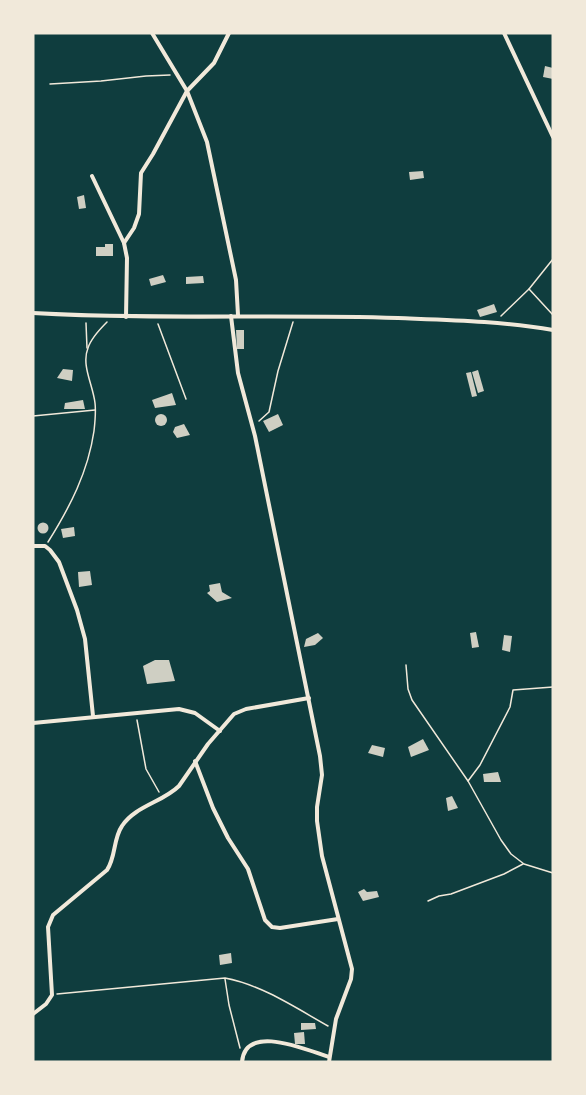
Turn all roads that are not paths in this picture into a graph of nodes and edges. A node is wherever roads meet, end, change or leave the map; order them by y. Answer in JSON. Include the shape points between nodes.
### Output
{"nodes":[{"id":1,"x":152,"y":33,"type":"edge"},
{"id":2,"x":229,"y":33,"type":"edge"},
{"id":3,"x":504,"y":33,"type":"edge"},
{"id":4,"x":187,"y":91,"type":"junction"},
{"id":5,"x":553,"y":137,"type":"edge"},
{"id":6,"x":92,"y":176,"type":"dead end"},
{"id":7,"x":124,"y":243,"type":"junction"},
{"id":8,"x":33,"y":313,"type":"edge"},
{"id":9,"x":238,"y":315,"type":"junction"},
{"id":10,"x":231,"y":316,"type":"junction"},
{"id":11,"x":126,"y":317,"type":"junction"},
{"id":12,"x":553,"y":330,"type":"edge"},
{"id":13,"x":33,"y":546,"type":"edge"},
{"id":14,"x":309,"y":698,"type":"junction"},
{"id":15,"x":93,"y":716,"type":"junction"},
{"id":16,"x":33,"y":723,"type":"edge"},
{"id":17,"x":220,"y":731,"type":"junction"},
{"id":18,"x":195,"y":761,"type":"junction"},
{"id":19,"x":338,"y":919,"type":"junction"},
{"id":20,"x":33,"y":1014,"type":"edge"},
{"id":21,"x":243,"y":1060,"type":"edge"},
{"id":22,"x":329,"y":1060,"type":"edge"}],
"edges":[{"from":1,"to":4,"type":"street"},
{"from":2,"to":4,"type":"street","via":[[214,63]]},
{"from":3,"to":5,"type":"street"},
{"from":4,"to":7,"type":"street","via":[[141,173],[140,214]]},
{"from":4,"to":9,"type":"street","via":[[213,167],[236,280]]},
{"from":6,"to":7,"type":"street"},
{"from":7,"to":11,"type":"street"},
{"from":8,"to":11,"type":"street"},
{"from":9,"to":10,"type":"street"},
{"from":9,"to":12,"type":"street","via":[[495,322]]},
{"from":10,"to":11,"type":"street"},
{"from":10,"to":14,"type":"street","via":[[238,373]]},
{"from":13,"to":15,"type":"street","via":[[45,546],[59,562],[77,610],[85,639]]},
{"from":14,"to":17,"type":"street","via":[[246,709],[234,714]]},
{"from":14,"to":19,"type":"street","via":[[322,775],[317,821]]},
{"from":15,"to":16,"type":"street"},
{"from":15,"to":17,"type":"street","via":[[179,709],[195,712]]},
{"from":17,"to":18,"type":"street"},
{"from":18,"to":19,"type":"street","via":[[213,808],[248,869],[265,920],[280,928]]},
{"from":18,"to":20,"type":"street","via":[[179,786],[123,823],[111,865],[53,915],[48,927],[52,995]]},
{"from":19,"to":22,"type":"street","via":[[352,969],[336,1019]]},
{"from":21,"to":22,"type":"street","via":[[249,1047],[262,1041],[294,1045]]}]}
